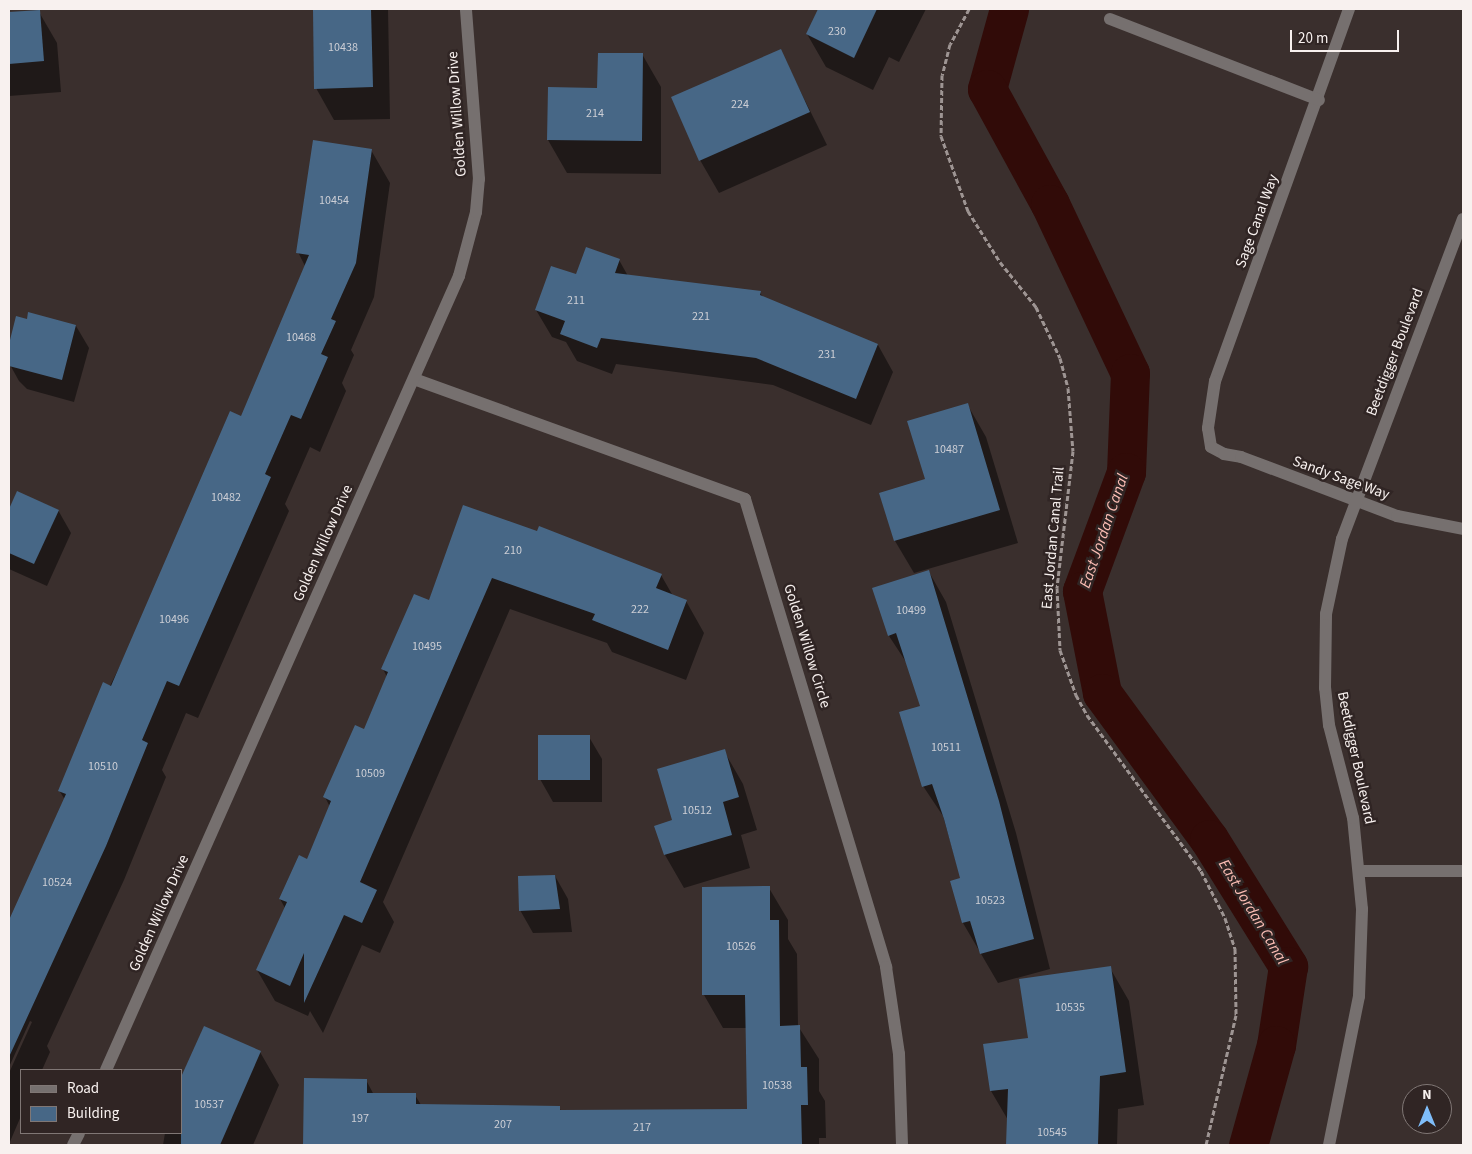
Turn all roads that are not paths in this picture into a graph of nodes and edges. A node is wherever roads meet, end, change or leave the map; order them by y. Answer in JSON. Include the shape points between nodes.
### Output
{"nodes":[{"id":1,"x":466,"y":9,"type":"edge"},
{"id":2,"x":1349,"y":9,"type":"edge"},
{"id":3,"x":1110,"y":20,"type":"dead end"},
{"id":4,"x":1319,"y":100,"type":"junction"},
{"id":5,"x":1463,"y":219,"type":"edge"},
{"id":6,"x":414,"y":379,"type":"junction"},
{"id":7,"x":1211,"y":447,"type":"joint"},
{"id":8,"x":1356,"y":502,"type":"junction"},
{"id":9,"x":1463,"y":528,"type":"edge"},
{"id":10,"x":1359,"y":870,"type":"junction"},
{"id":11,"x":1463,"y":870,"type":"edge"},
{"id":12,"x":106,"y":1069,"type":"edge"},
{"id":13,"x":902,"y":1145,"type":"edge"},
{"id":14,"x":1329,"y":1145,"type":"edge"}],
"edges":[{"from":1,"to":6,"type":"street","name":"Golden Willow Drive","via":[[478,146],[476,212],[459,276]]},
{"from":2,"to":4,"type":"street","name":"Sage Canal Way"},
{"from":3,"to":4,"type":"street"},
{"from":4,"to":7,"type":"street","name":"Sage Canal Way","via":[[1215,381],[1208,428]]},
{"from":5,"to":8,"type":"street","name":"Beetdigger Boulevard"},
{"from":6,"to":12,"type":"street","name":"Golden Willow Drive"},
{"from":6,"to":13,"type":"street","name":"Golden Willow Circle","via":[[745,499],[886,967],[899,1054]]},
{"from":7,"to":8,"type":"street","name":"Sandy Sage Way"},
{"from":8,"to":9,"type":"street","name":"Sandy Sage Way","via":[[1397,516]]},
{"from":8,"to":10,"type":"street","name":"Beetdigger Boulevard","via":[[1332,576],[1323,651],[1329,724],[1353,818]]},
{"from":10,"to":11,"type":"street"},
{"from":10,"to":14,"type":"street","name":"Beetdigger Boulevard","via":[[1362,952],[1359,996]]}]}
